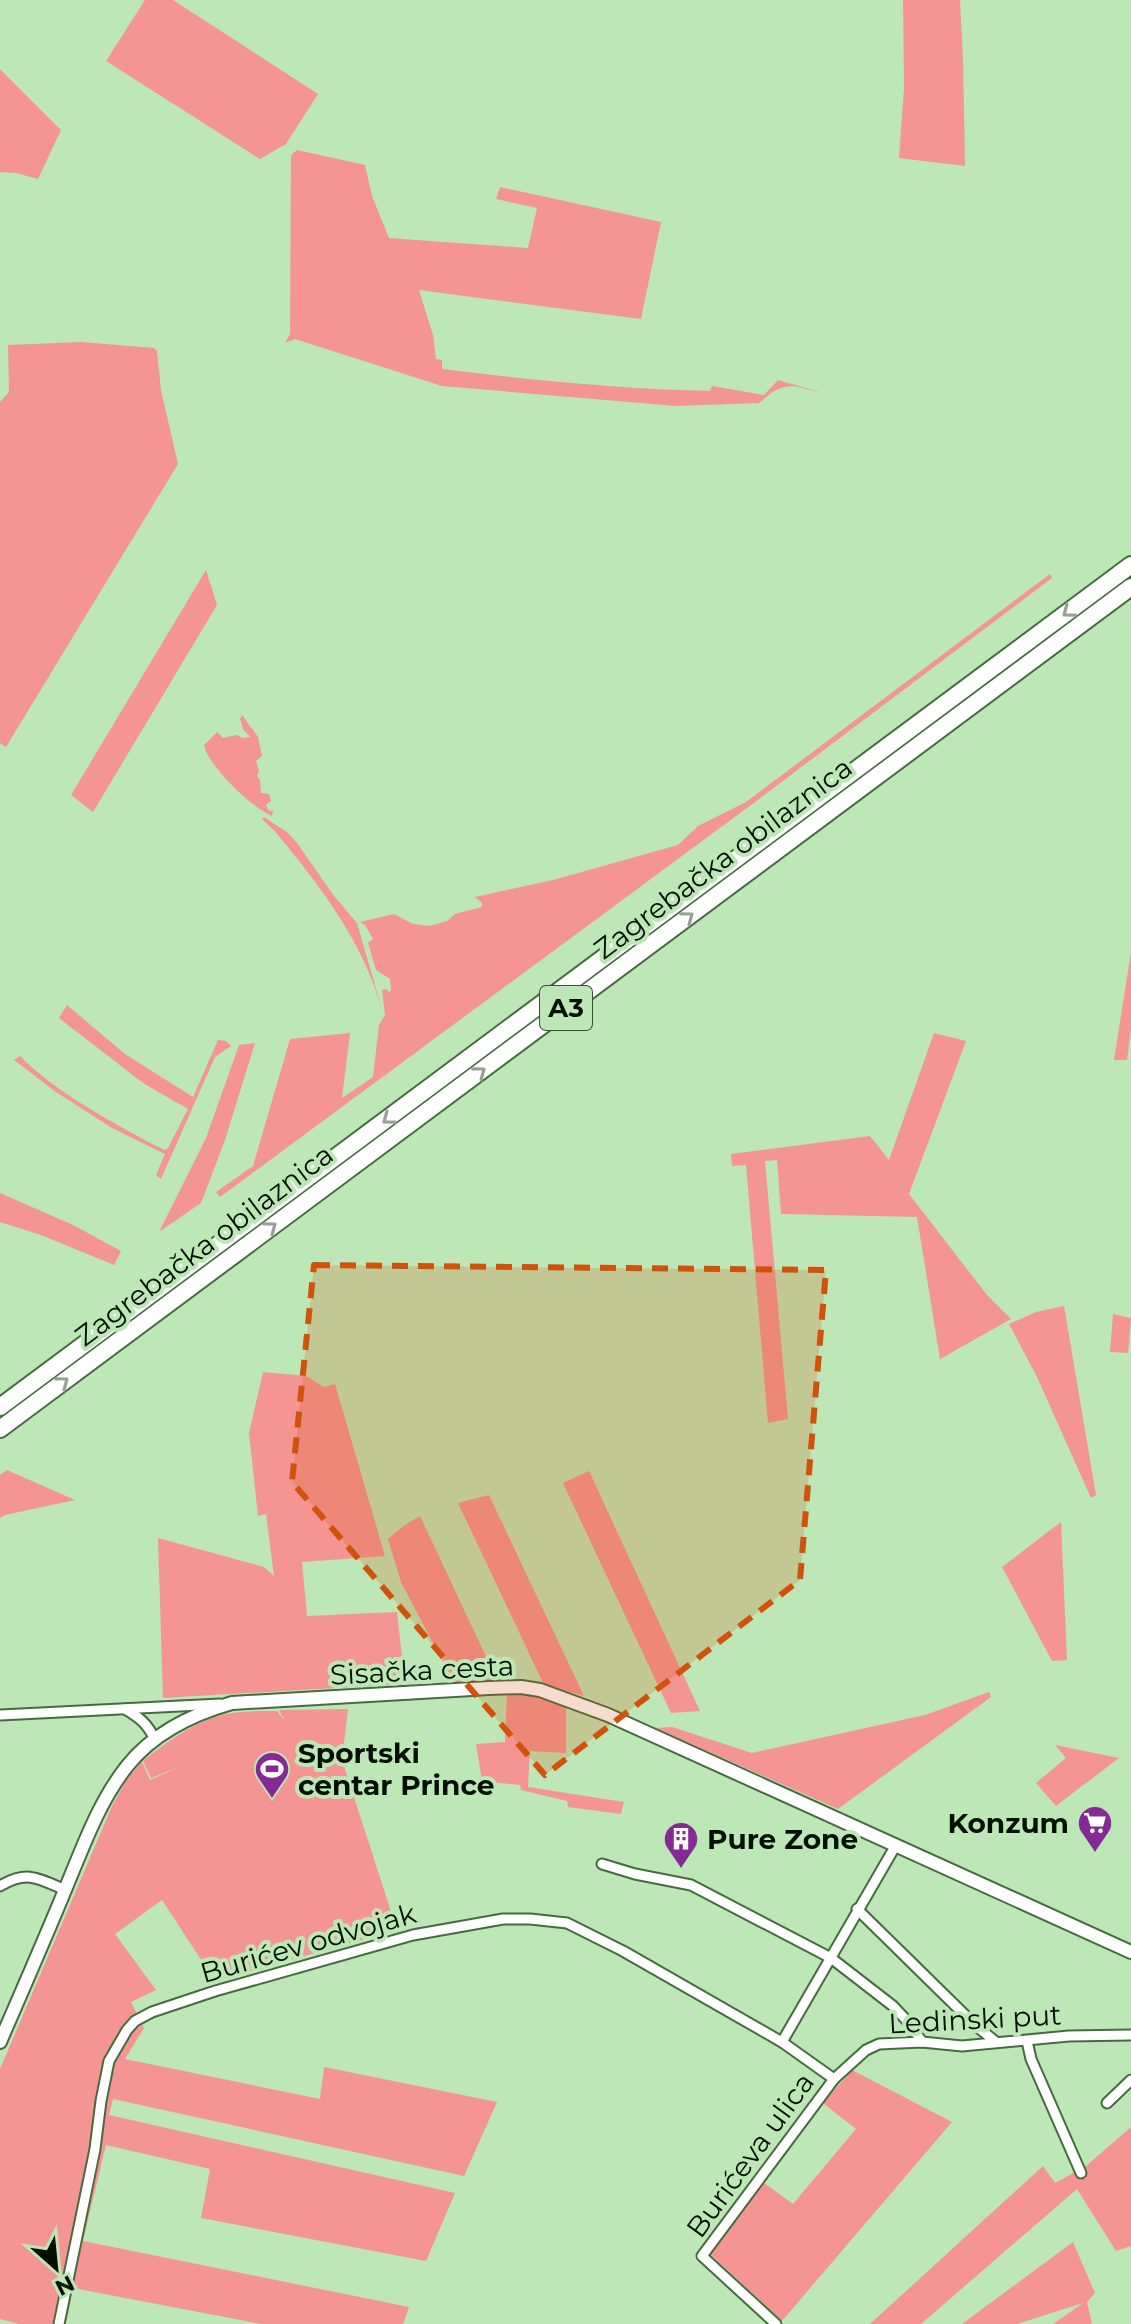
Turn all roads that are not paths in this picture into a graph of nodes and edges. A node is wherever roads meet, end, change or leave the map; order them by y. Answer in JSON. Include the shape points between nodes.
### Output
{"nodes":[{"id":1,"x":1131,"y":565,"type":"edge"},
{"id":2,"x":1131,"y":587,"type":"edge"},
{"id":3,"x":0,"y":1407,"type":"edge"},
{"id":4,"x":0,"y":1429,"type":"edge"},
{"id":5,"x":232,"y":1703,"type":"junction"},
{"id":6,"x":124,"y":1708,"type":"junction"},
{"id":7,"x":0,"y":1715,"type":"edge"},
{"id":8,"x":155,"y":1740,"type":"junction"},
{"id":9,"x":896,"y":1845,"type":"junction"},
{"id":10,"x":602,"y":1864,"type":"dead end"},
{"id":11,"x":0,"y":1886,"type":"edge"},
{"id":12,"x":65,"y":1890,"type":"junction"},
{"id":13,"x":857,"y":1909,"type":"junction"},
{"id":14,"x":1131,"y":1952,"type":"edge"},
{"id":15,"x":831,"y":1958,"type":"junction"},
{"id":16,"x":1131,"y":2035,"type":"edge"},
{"id":17,"x":1027,"y":2041,"type":"junction"},
{"id":18,"x":0,"y":2042,"type":"edge"},
{"id":19,"x":782,"y":2042,"type":"junction"},
{"id":20,"x":922,"y":2042,"type":"junction"},
{"id":21,"x":996,"y":2042,"type":"junction"},
{"id":22,"x":834,"y":2079,"type":"junction"},
{"id":23,"x":1131,"y":2080,"type":"edge"},
{"id":24,"x":1107,"y":2103,"type":"dead end"},
{"id":25,"x":1081,"y":2173,"type":"dead end"},
{"id":26,"x":59,"y":2324,"type":"edge"},
{"id":27,"x":776,"y":2324,"type":"edge"}],
"edges":[{"from":1,"to":3,"type":"highway","name":"Zagrebačka obilaznica","number":"A3","one_way":true},
{"from":4,"to":2,"type":"highway","name":"Zagrebačka obilaznica","number":"A3","one_way":true},
{"from":5,"to":6,"type":"street"},
{"from":5,"to":8,"type":"main road","name":"Sisačka cesta"},
{"from":5,"to":9,"type":"main road","name":"Sisačka cesta","via":[[489,1688],[540,1690],[608,1715]]},
{"from":6,"to":7,"type":"street"},
{"from":6,"to":8,"type":"street","via":[[146,1723]]},
{"from":8,"to":12,"type":"main road","name":"Sisačka cesta","via":[[111,1790]]},
{"from":9,"to":13,"type":"street","name":"Burićeva ulica"},
{"from":9,"to":14,"type":"main road","name":"Sisačka cesta"},
{"from":10,"to":15,"type":"street","via":[[691,1885]]},
{"from":11,"to":12,"type":"street","via":[[23,1875]]},
{"from":12,"to":18,"type":"main road","name":"Sisačka cesta"},
{"from":13,"to":15,"type":"street","name":"Burićeva ulica"},
{"from":13,"to":21,"type":"street"},
{"from":15,"to":19,"type":"street","name":"Burićeva ulica"},
{"from":15,"to":20,"type":"street","via":[[893,2006]]},
{"from":16,"to":17,"type":"street","name":"Ledinski put"},
{"from":17,"to":21,"type":"street","name":"Ledinski put"},
{"from":17,"to":25,"type":"street"},
{"from":19,"to":22,"type":"street","name":"Burićeva ulica"},
{"from":19,"to":26,"type":"street","name":"Burićev odvojak","via":[[567,1923],[530,1919],[404,1938],[152,2012],[127,2030],[109,2061]]},
{"from":20,"to":21,"type":"street","name":"Ledinski put"},
{"from":20,"to":22,"type":"street","name":"Ledinski put","via":[[879,2044]]},
{"from":22,"to":27,"type":"street","name":"Burićeva ulica","via":[[702,2256]]},
{"from":23,"to":24,"type":"street"}]}
